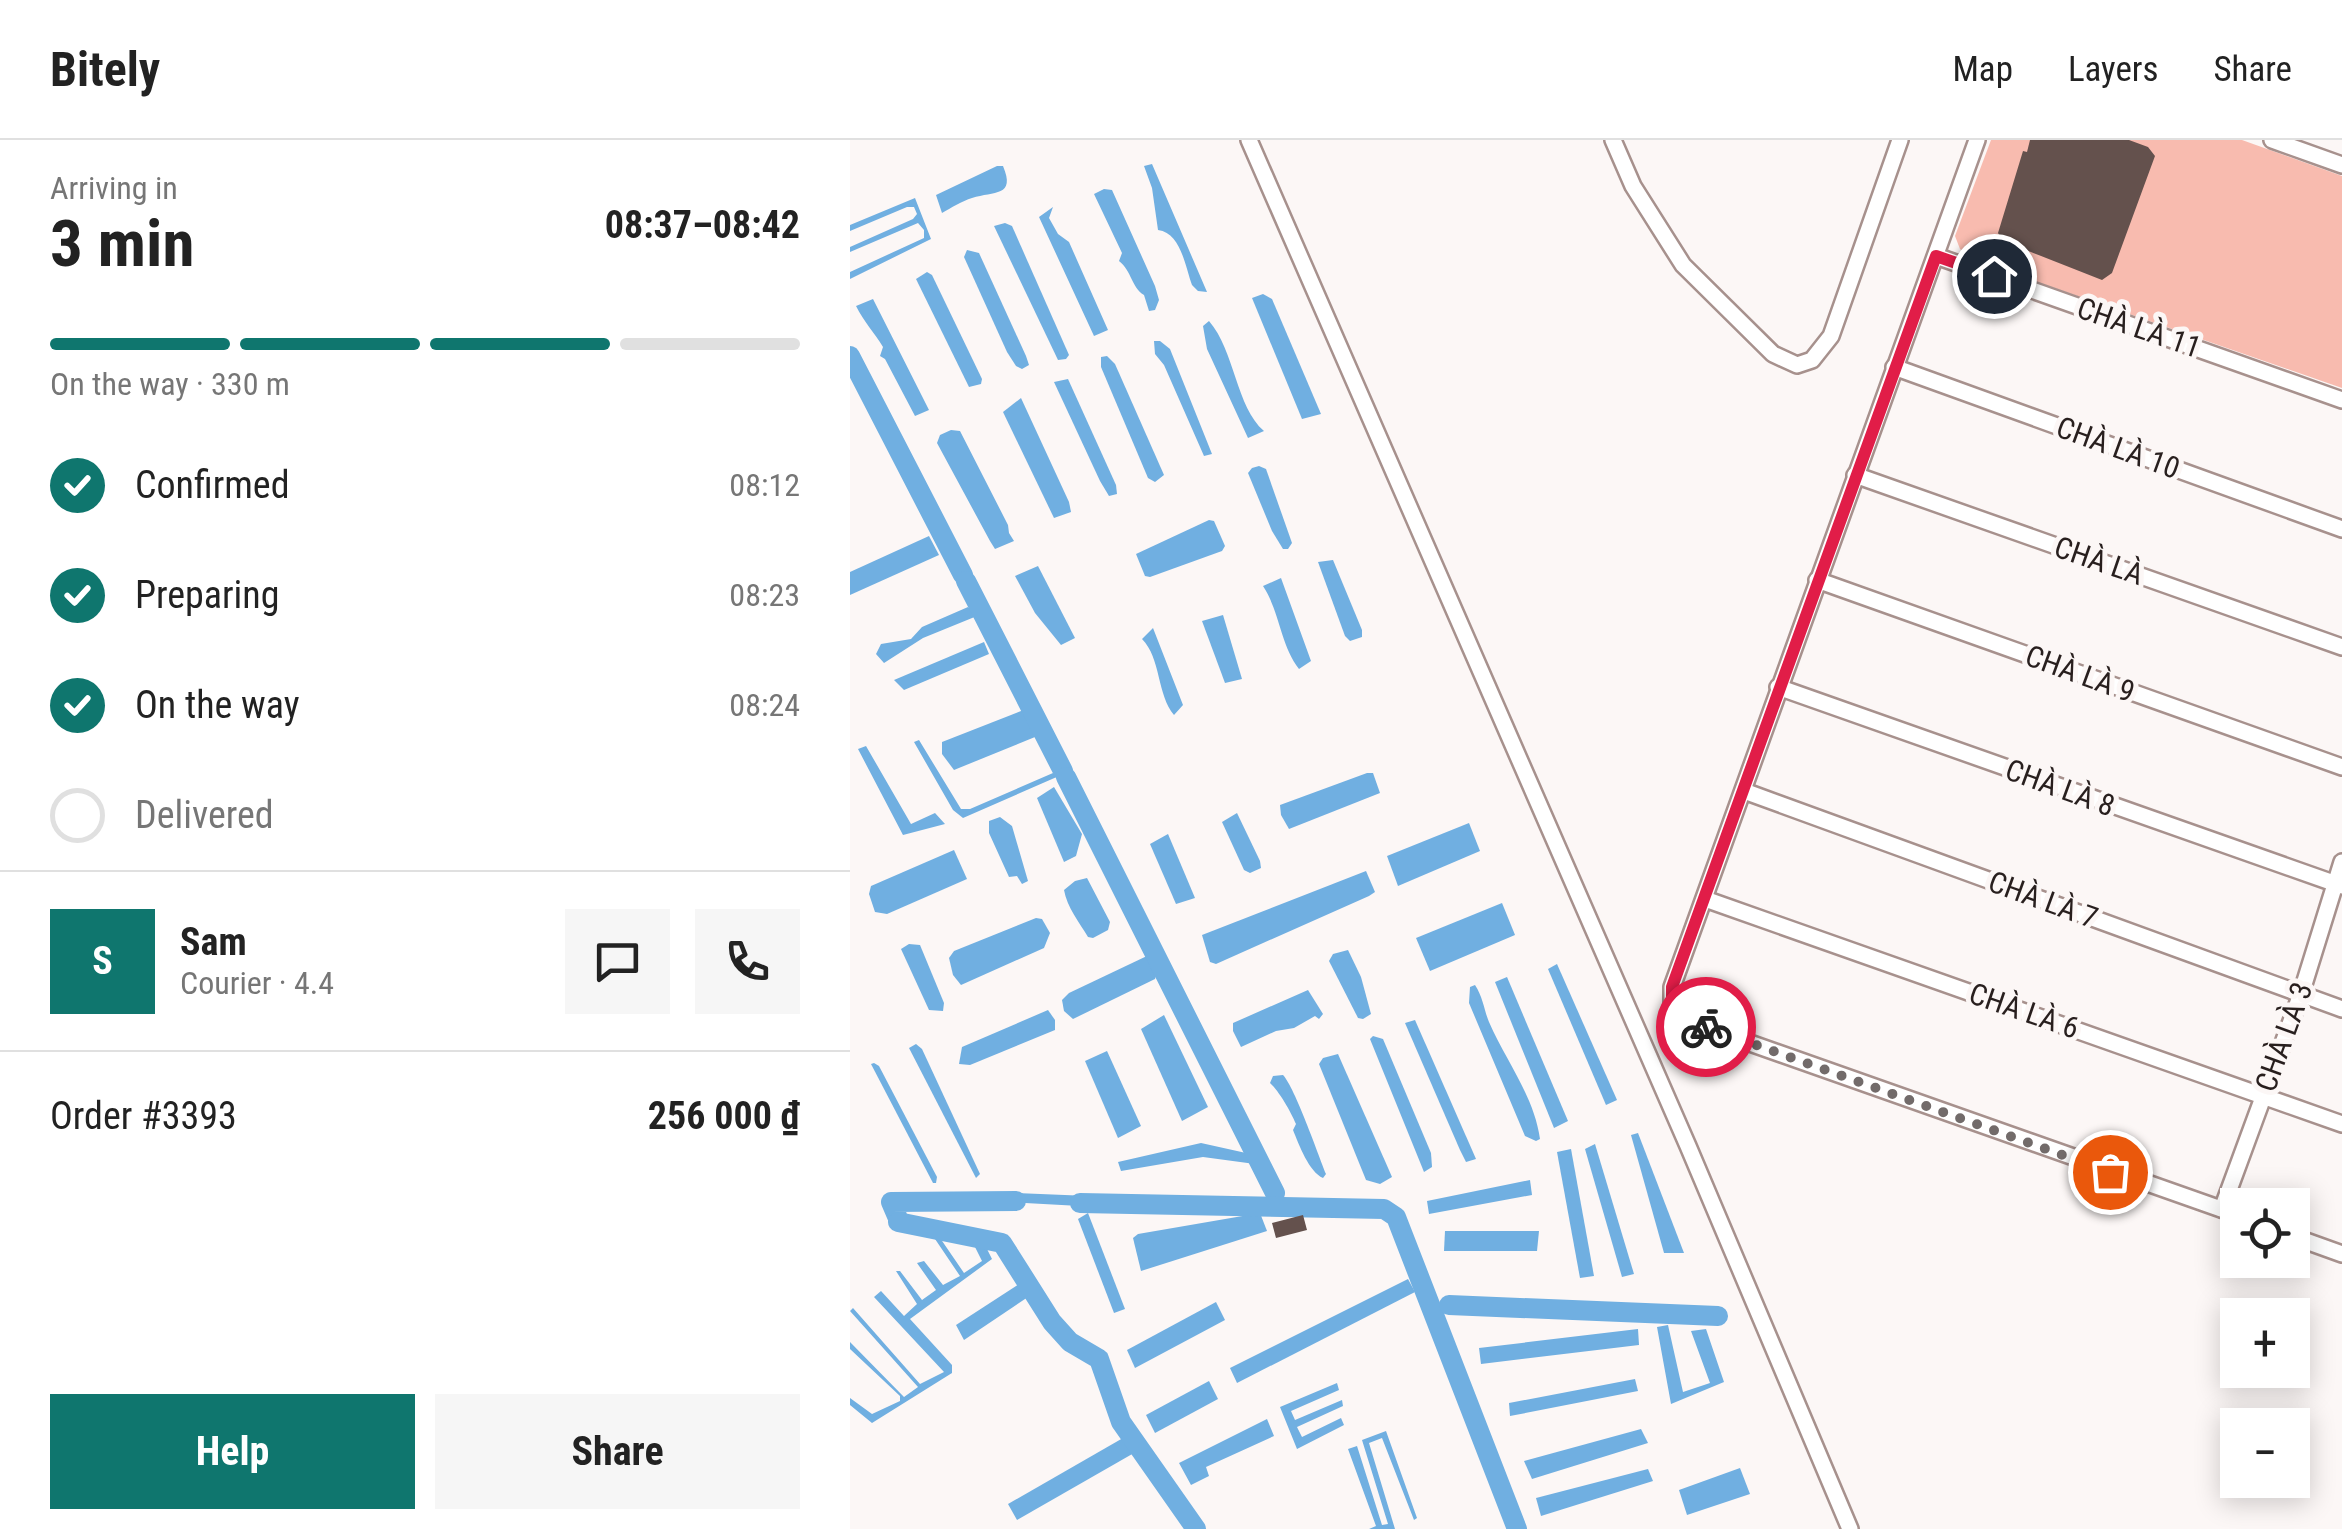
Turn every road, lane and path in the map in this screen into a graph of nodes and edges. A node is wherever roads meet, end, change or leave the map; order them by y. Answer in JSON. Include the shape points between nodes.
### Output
{"nodes":[{"id":1,"x":1249,"y":140,"type":"edge"},
{"id":2,"x":1613,"y":140,"type":"edge"},
{"id":3,"x":1900,"y":140,"type":"edge"},
{"id":4,"x":1977,"y":140,"type":"edge"},
{"id":5,"x":2272,"y":140,"type":"edge"},
{"id":6,"x":2342,"y":165,"type":"edge"},
{"id":7,"x":1936,"y":256,"type":"junction"},
{"id":8,"x":1894,"y":368,"type":"junction"},
{"id":9,"x":2342,"y":400,"type":"edge"},
{"id":10,"x":1855,"y":475,"type":"junction"},
{"id":11,"x":2342,"y":529,"type":"edge"},
{"id":12,"x":1817,"y":580,"type":"junction"},
{"id":13,"x":2342,"y":647,"type":"edge"},
{"id":14,"x":1778,"y":687,"type":"junction"},
{"id":15,"x":2342,"y":767,"type":"edge"},
{"id":16,"x":1744,"y":791,"type":"junction"},
{"id":17,"x":2342,"y":862,"type":"edge"},
{"id":18,"x":2338,"y":884,"type":"edge"},
{"id":19,"x":1705,"y":899,"type":"junction"},
{"id":20,"x":2301,"y":994,"type":"junction"},
{"id":21,"x":2342,"y":1008,"type":"edge"},
{"id":22,"x":2264,"y":1095,"type":"junction"},
{"id":23,"x":2342,"y":1124,"type":"edge"},
{"id":24,"x":2237,"y":1188,"type":"edge"},
{"id":25,"x":2220,"y":1208,"type":"edge"},
{"id":26,"x":2310,"y":1242,"type":"edge"},
{"id":27,"x":2342,"y":1254,"type":"edge"},
{"id":28,"x":1850,"y":1529,"type":"edge"}],
"edges":[{"from":1,"to":28,"type":"street"},
{"from":2,"to":3,"type":"street","via":[[1682,264],[1773,354],[1796,364],[1812,360],[1831,336]]},
{"from":4,"to":7,"type":"street"},
{"from":5,"to":6,"type":"street"},
{"from":7,"to":8,"type":"street"},
{"from":7,"to":9,"type":"street","name":"CHÀ LÀ 11"},
{"from":8,"to":10,"type":"street"},
{"from":8,"to":11,"type":"street","name":"CHÀ LÀ 10"},
{"from":10,"to":12,"type":"street"},
{"from":10,"to":13,"type":"street","name":"CHÀ LÀ"},
{"from":12,"to":14,"type":"street"},
{"from":12,"to":15,"type":"street","name":"CHÀ LÀ 9"},
{"from":14,"to":16,"type":"street"},
{"from":14,"to":18,"type":"street","name":"CHÀ LÀ 8"},
{"from":16,"to":19,"type":"street"},
{"from":16,"to":20,"type":"street","name":"CHÀ LÀ 7"},
{"from":17,"to":18,"type":"street","name":"CHÀ LÀ 3"},
{"from":18,"to":20,"type":"street","name":"CHÀ LÀ 3"},
{"from":19,"to":22,"type":"street","name":"CHÀ LÀ 6"},
{"from":19,"to":25,"type":"street","via":[[1672,987],[1679,1017]]},
{"from":20,"to":21,"type":"street","name":"CHÀ LÀ 7"},
{"from":20,"to":22,"type":"street","name":"CHÀ LÀ 3"},
{"from":22,"to":23,"type":"street","name":"CHÀ LÀ 6"},
{"from":22,"to":24,"type":"street","name":"CHÀ LÀ 3"},
{"from":26,"to":27,"type":"street"}]}
